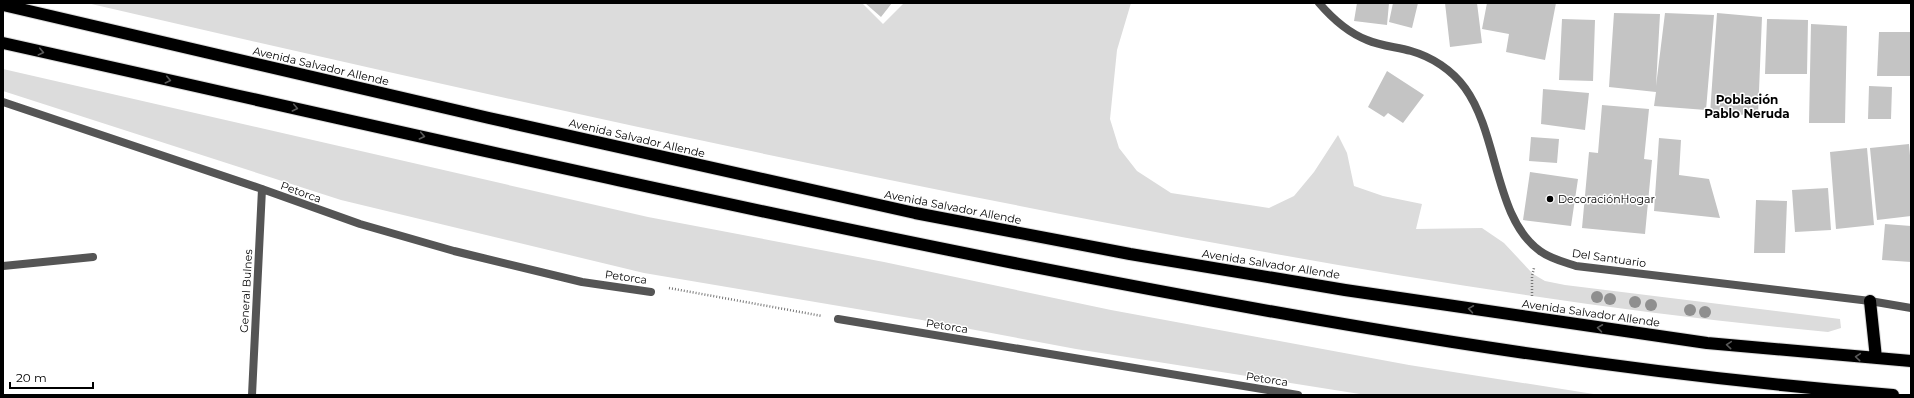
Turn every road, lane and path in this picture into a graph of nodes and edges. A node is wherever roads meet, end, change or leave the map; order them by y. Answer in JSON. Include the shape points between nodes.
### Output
{"nodes":[{"id":1,"x":1319,"y":3,"type":"edge"},
{"id":2,"x":3,"y":5,"type":"edge"},
{"id":3,"x":3,"y":43,"type":"edge"},
{"id":4,"x":3,"y":102,"type":"edge"},
{"id":5,"x":262,"y":189,"type":"junction"},
{"id":6,"x":1540,"y":251,"type":"junction"},
{"id":7,"x":93,"y":257,"type":"dead end"},
{"id":8,"x":3,"y":266,"type":"edge"},
{"id":9,"x":666,"y":287,"type":"dead end"},
{"id":10,"x":651,"y":292,"type":"dead end"},
{"id":11,"x":1532,"y":297,"type":"dead end"},
{"id":12,"x":1870,"y":301,"type":"junction"},
{"id":13,"x":1911,"y":308,"type":"edge"},
{"id":14,"x":838,"y":320,"type":"joint"},
{"id":15,"x":1876,"y":358,"type":"junction"},
{"id":16,"x":1911,"y":361,"type":"edge"},
{"id":17,"x":252,"y":395,"type":"edge"},
{"id":18,"x":1298,"y":395,"type":"edge"},
{"id":19,"x":1893,"y":395,"type":"edge"}],
"edges":[{"from":1,"to":6,"type":"street","name":"Del Santuario","via":[[1343,25],[1366,40],[1423,56],[1451,73],[1464,86],[1475,101],[1482,119],[1513,219],[1524,237]]},
{"from":15,"to":2,"type":"highway","name":"Avenida Salvador Allende","one_way":true,"via":[[1708,343],[1430,303],[1130,254],[915,214]]},
{"from":3,"to":19,"type":"highway","one_way":true,"via":[[797,219],[1208,301],[1430,338],[1652,370]]},
{"from":4,"to":5,"type":"street","name":"Petorca"},
{"from":5,"to":10,"type":"street","name":"Petorca","via":[[360,224],[454,252],[582,282]]},
{"from":5,"to":17,"type":"street","name":"General Bulnes"},
{"from":6,"to":11,"type":"path","via":[[1532,276]]},
{"from":6,"to":12,"type":"street","name":"Del Santuario","via":[[1576,266]]},
{"from":7,"to":8,"type":"street"},
{"from":9,"to":14,"type":"path"},
{"from":12,"to":13,"type":"street","name":"Del Santuario"},
{"from":12,"to":15,"type":"highway"},
{"from":14,"to":18,"type":"street","name":"Petorca"},
{"from":15,"to":16,"type":"highway","name":"Avenida Salvador Allende"}]}
